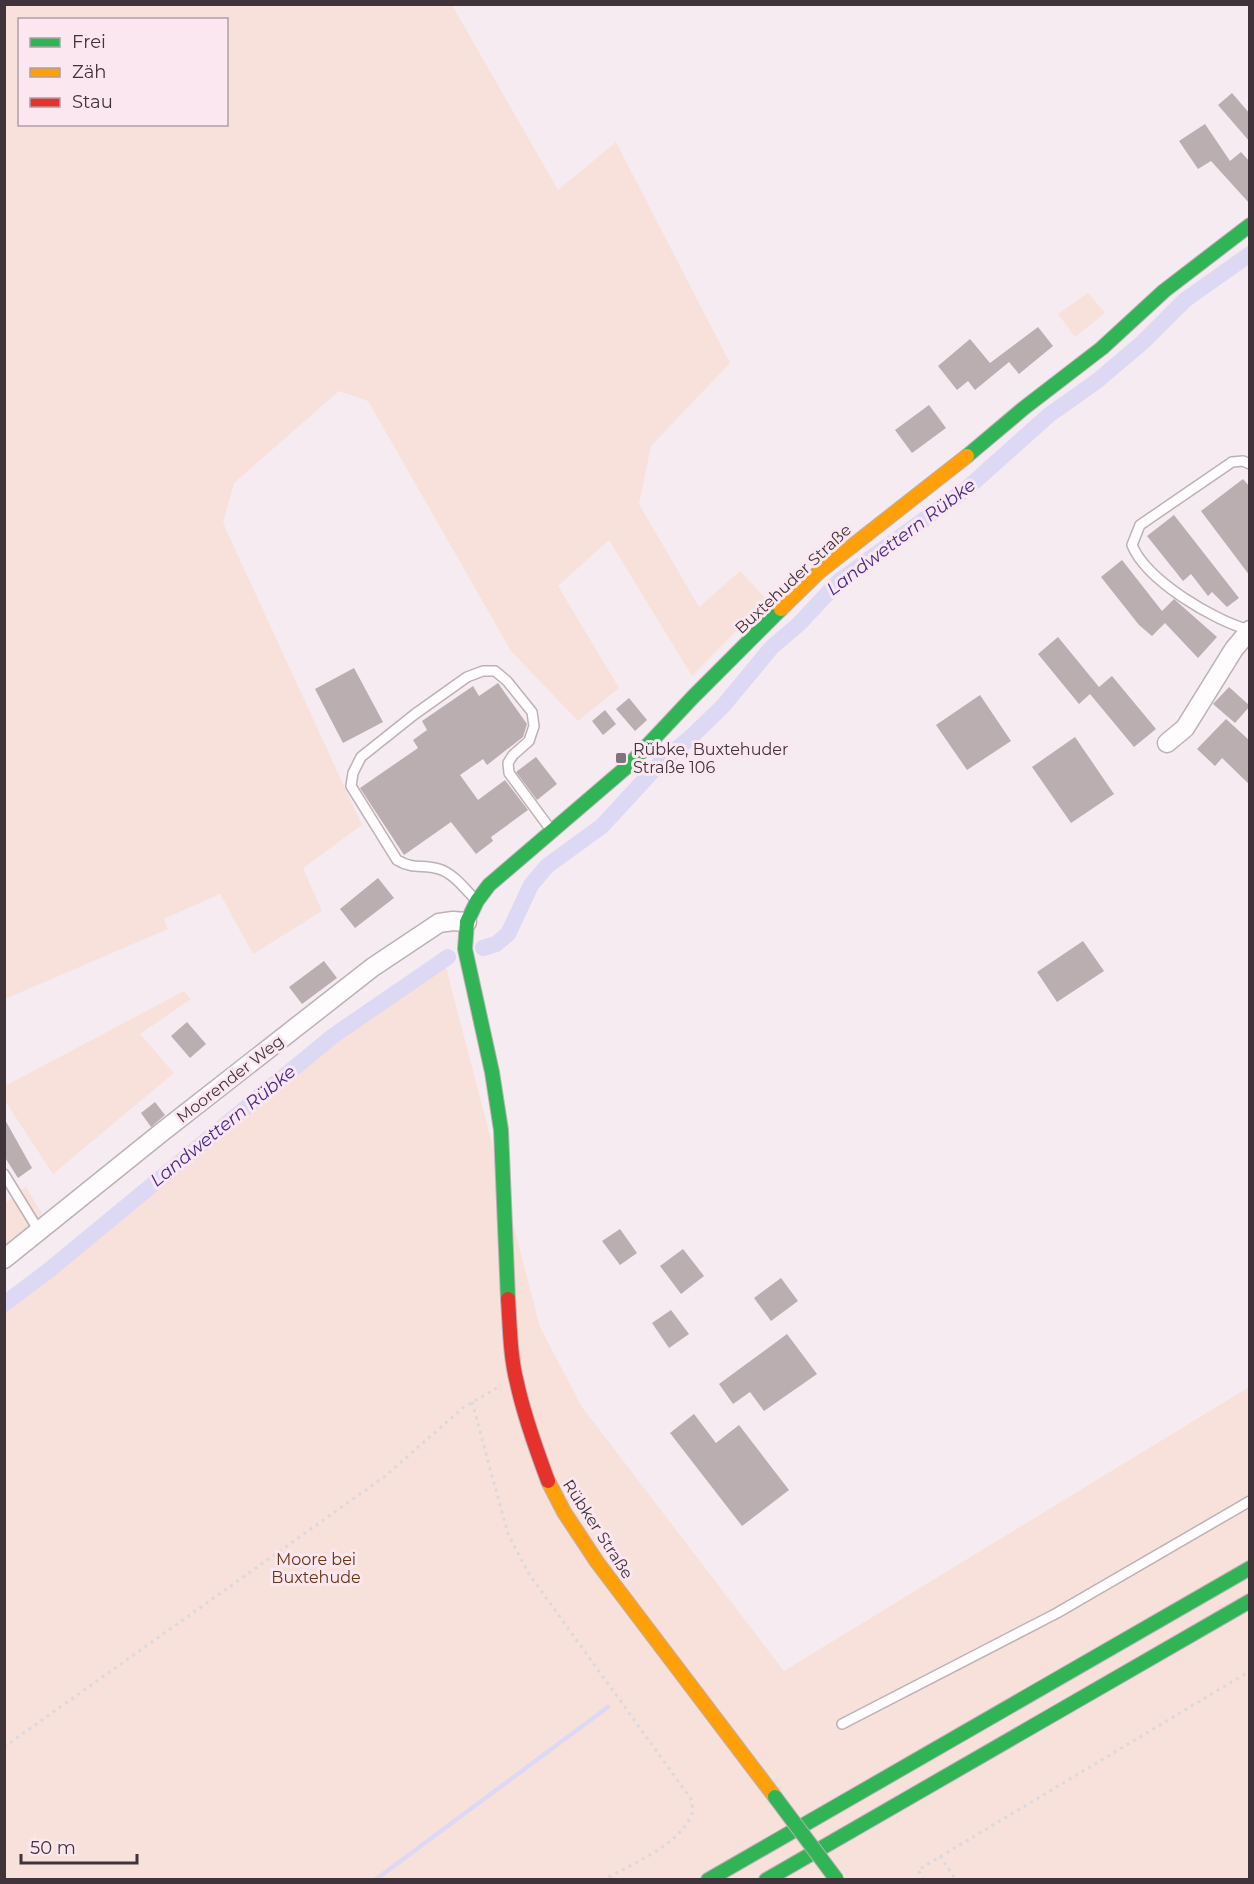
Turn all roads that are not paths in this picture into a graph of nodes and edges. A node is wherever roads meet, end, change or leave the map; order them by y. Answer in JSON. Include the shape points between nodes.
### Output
{"nodes":[{"id":1,"x":1250,"y":225,"type":"edge"},
{"id":2,"x":1250,"y":464,"type":"edge"},
{"id":3,"x":1250,"y":630,"type":"edge"},
{"id":4,"x":1167,"y":743,"type":"dead end"},
{"id":5,"x":552,"y":832,"type":"junction"},
{"id":6,"x":477,"y":901,"type":"junction"},
{"id":7,"x":467,"y":922,"type":"junction"},
{"id":8,"x":481,"y":1022,"type":"joint"},
{"id":9,"x":4,"y":1174,"type":"edge"},
{"id":10,"x":39,"y":1231,"type":"junction"},
{"id":11,"x":4,"y":1259,"type":"edge"},
{"id":12,"x":1250,"y":1501,"type":"edge"},
{"id":13,"x":1250,"y":1568,"type":"edge"},
{"id":14,"x":1250,"y":1601,"type":"edge"},
{"id":15,"x":842,"y":1724,"type":"dead end"},
{"id":16,"x":708,"y":1880,"type":"edge"},
{"id":17,"x":766,"y":1880,"type":"edge"},
{"id":18,"x":837,"y":1880,"type":"edge"}],
"edges":[{"from":1,"to":5,"type":"main road","name":"Buxtehuder Straße","via":[[819,572],[629,765]]},
{"from":2,"to":3,"type":"lane","via":[[1232,462],[1140,525],[1132,545],[1136,556],[1194,605],[1232,626]]},
{"from":3,"to":4,"type":"street","via":[[1185,728]]},
{"from":5,"to":6,"type":"main road","name":"Buxtehuder Straße","via":[[489,885]]},
{"from":5,"to":6,"type":"lane","via":[[509,773],[508,763],[513,754],[529,741],[534,726],[532,712],[495,671],[468,677],[361,757],[351,786],[398,860],[408,867],[440,869]]},
{"from":6,"to":7,"type":"main road","name":"Buxtehuder Straße"},
{"from":7,"to":8,"type":"main road","name":"Buxtehuder Straße","via":[[465,949]]},
{"from":7,"to":10,"type":"street","name":"Moorender Weg","via":[[439,923],[373,968]]},
{"from":8,"to":18,"type":"main road","name":"Rübker Straße","bridge":true,"via":[[501,1130],[507,1300],[516,1382],[537,1453],[564,1512],[597,1562]]},
{"from":9,"to":10,"type":"lane"},
{"from":10,"to":11,"type":"street","name":"Moorender Weg"},
{"from":12,"to":15,"type":"lane","via":[[1057,1613]]},
{"from":13,"to":16,"type":"main road"},
{"from":14,"to":17,"type":"main road"}]}
